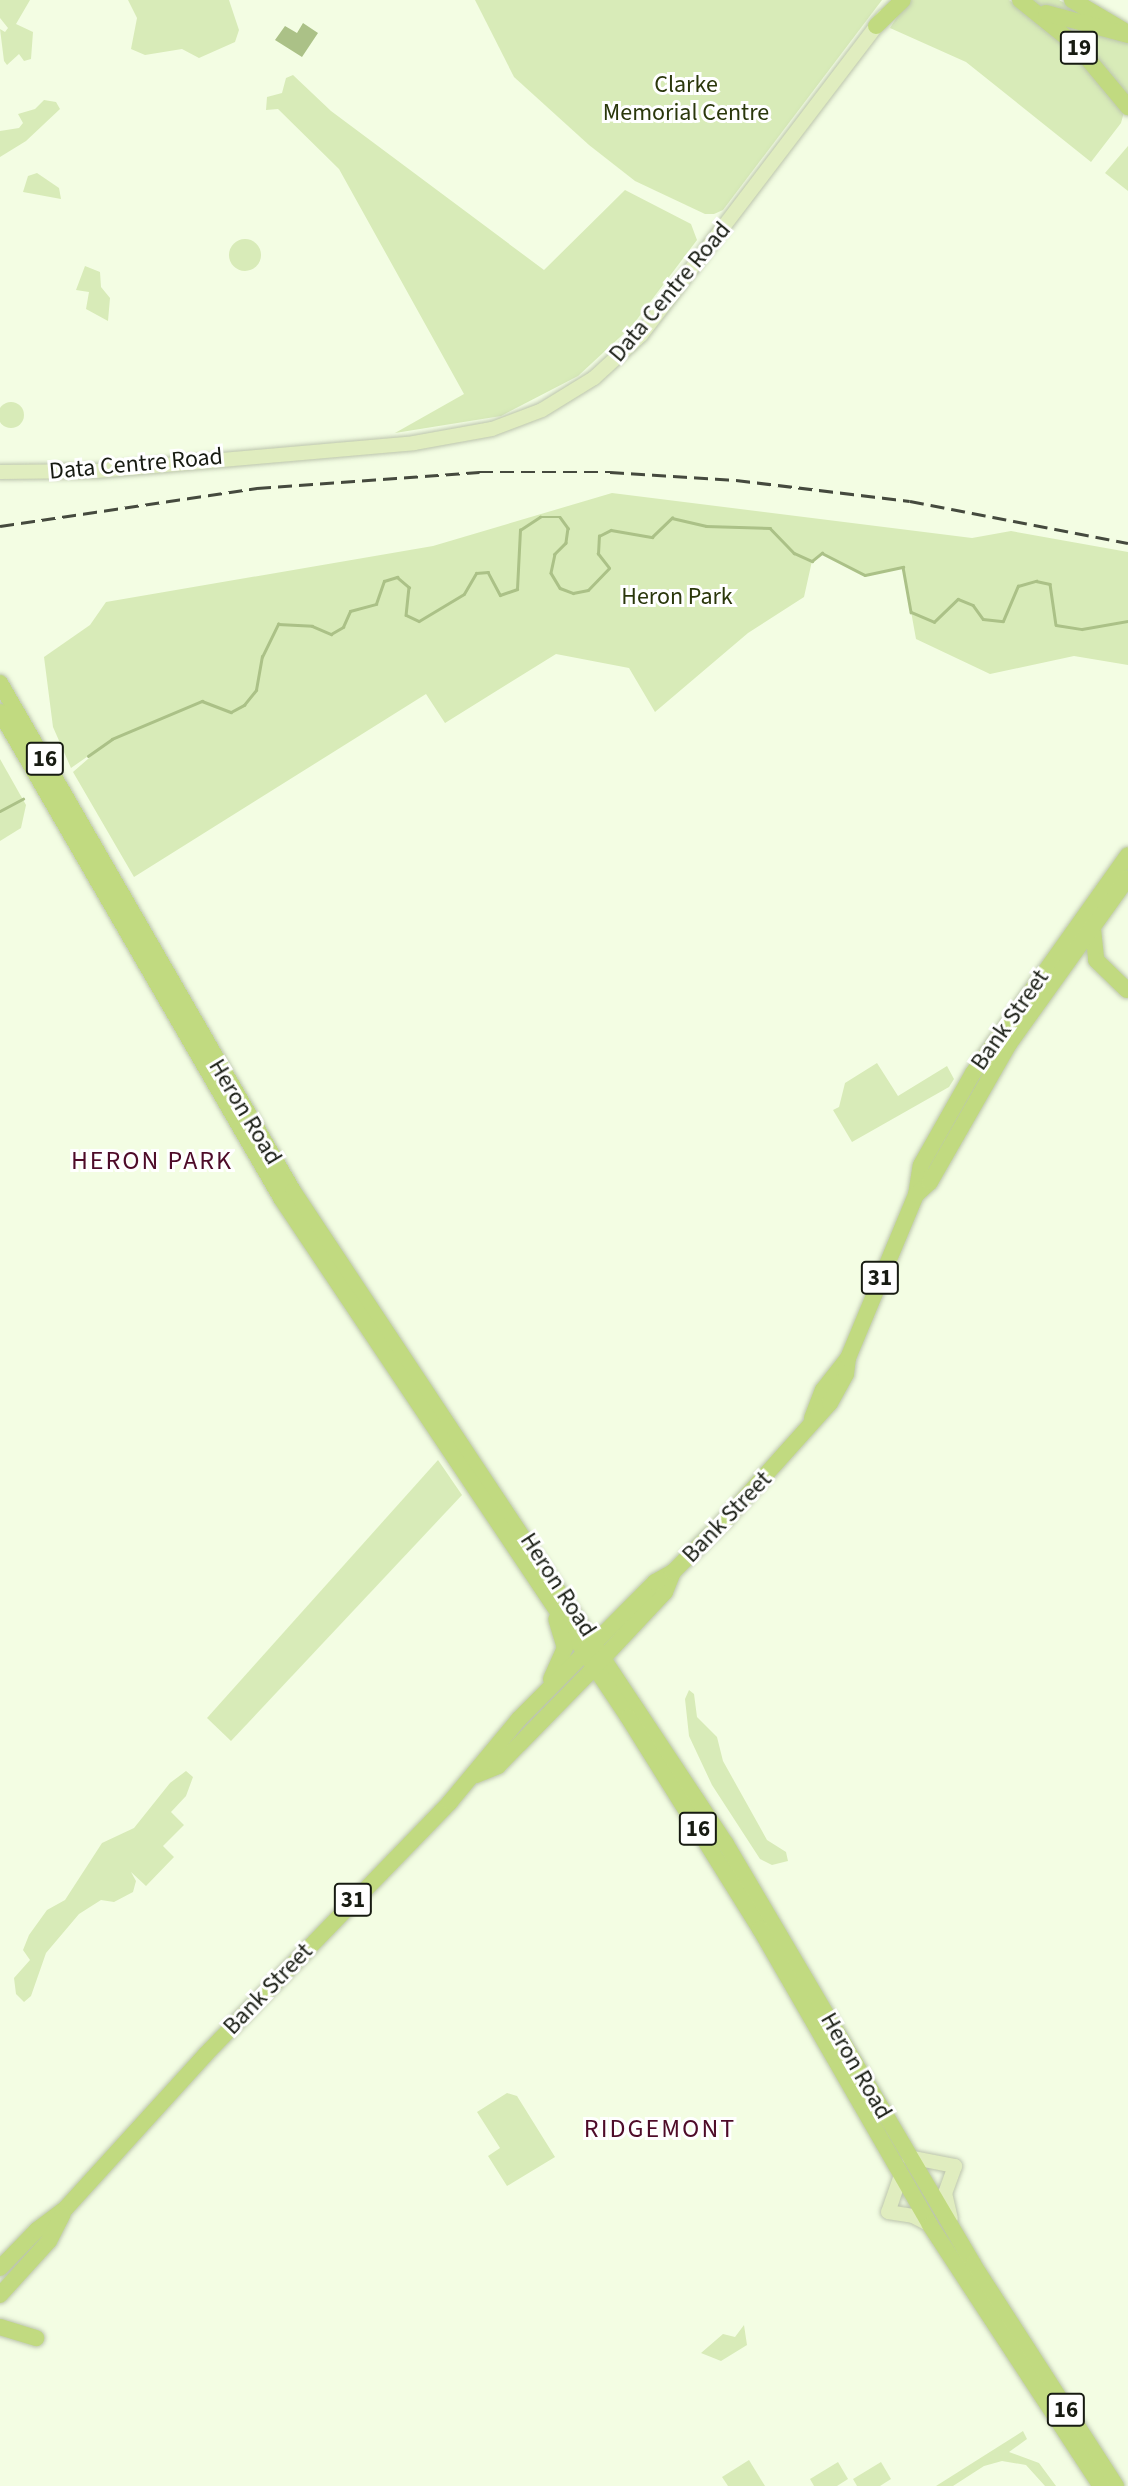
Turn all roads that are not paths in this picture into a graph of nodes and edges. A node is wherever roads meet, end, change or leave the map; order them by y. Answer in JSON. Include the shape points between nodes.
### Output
{"nodes":[{"id":1,"x":889,"y":0,"type":"edge"},
{"id":2,"x":896,"y":0,"type":"edge"},
{"id":3,"x":904,"y":0,"type":"edge"},
{"id":4,"x":1072,"y":0,"type":"edge"},
{"id":5,"x":1027,"y":4,"type":"edge"},
{"id":6,"x":876,"y":26,"type":"junction"},
{"id":7,"x":1128,"y":34,"type":"edge"},
{"id":8,"x":1128,"y":107,"type":"edge"},
{"id":9,"x":0,"y":474,"type":"edge"},
{"id":10,"x":0,"y":684,"type":"edge"},
{"id":11,"x":0,"y":712,"type":"edge"},
{"id":12,"x":1128,"y":855,"type":"edge"},
{"id":13,"x":1128,"y":878,"type":"edge"},
{"id":14,"x":1093,"y":929,"type":"junction"},
{"id":15,"x":1127,"y":990,"type":"edge"},
{"id":16,"x":916,"y":1195,"type":"junction"},
{"id":17,"x":673,"y":1572,"type":"junction"},
{"id":18,"x":549,"y":1600,"type":"junction"},
{"id":19,"x":573,"y":1608,"type":"junction"},
{"id":20,"x":626,"y":1610,"type":"junction"},
{"id":21,"x":590,"y":1647,"type":"junction"},
{"id":22,"x":600,"y":1661,"type":"junction"},
{"id":23,"x":569,"y":1694,"type":"junction"},
{"id":24,"x":542,"y":1695,"type":"junction"},
{"id":25,"x":628,"y":1717,"type":"junction"},
{"id":26,"x":476,"y":1775,"type":"junction"},
{"id":27,"x":909,"y":2157,"type":"junction"},
{"id":28,"x":901,"y":2175,"type":"junction"},
{"id":29,"x":66,"y":2208,"type":"junction"},
{"id":30,"x":930,"y":2225,"type":"junction"},
{"id":31,"x":973,"y":2264,"type":"junction"},
{"id":32,"x":0,"y":2269,"type":"edge"},
{"id":33,"x":0,"y":2295,"type":"edge"},
{"id":34,"x":0,"y":2327,"type":"edge"},
{"id":35,"x":36,"y":2338,"type":"dead end"},
{"id":36,"x":1101,"y":2486,"type":"edge"},
{"id":37,"x":1116,"y":2486,"type":"edge"}],
"edges":[{"from":1,"to":6,"type":"main road"},
{"from":2,"to":6,"type":"main road","name":"Data Centre Road"},
{"from":3,"to":6,"type":"main road"},
{"from":4,"to":7,"type":"main road","number":"19"},
{"from":5,"to":7,"type":"main road"},
{"from":5,"to":8,"type":"main road","number":"19","via":[[1077,46]]},
{"from":6,"to":9,"type":"main road","name":"Data Centre Road","via":[[641,335],[594,379],[542,410],[492,429],[429,441],[104,471]]},
{"from":10,"to":19,"type":"main road","name":"Heron Road","number":"16","via":[[293,1192]]},
{"from":11,"to":18,"type":"main road","name":"Heron Road","number":"16","via":[[281,1198]]},
{"from":12,"to":16,"type":"main road","name":"Bank Street","number":"31","via":[[973,1073],[920,1165]]},
{"from":13,"to":14,"type":"main road","name":"Bank Street","number":"31"},
{"from":14,"to":15,"type":"main road","via":[[1096,960]]},
{"from":14,"to":16,"type":"main road","name":"Bank Street","number":"31","via":[[998,1059],[930,1182]]},
{"from":16,"to":17,"type":"main road","name":"Bank Street","number":"31","via":[[848,1358],[823,1391],[808,1429]]},
{"from":17,"to":20,"type":"main road","name":"Bank Street","number":"31","via":[[655,1581]]},
{"from":17,"to":22,"type":"main road","name":"Bank Street","number":"31","via":[[665,1592]]},
{"from":18,"to":21,"type":"main road","name":"Heron Road","number":"16"},
{"from":18,"to":24,"type":"main road","via":[[565,1648]]},
{"from":19,"to":20,"type":"main road","via":[[595,1621]]},
{"from":19,"to":21,"type":"main road","name":"Heron Road","number":"16"},
{"from":20,"to":21,"type":"main road","name":"Bank Street","number":"31"},
{"from":21,"to":22,"type":"main road","name":"Heron Road","number":"16"},
{"from":21,"to":24,"type":"main road","name":"Bank Street","number":"31"},
{"from":22,"to":23,"type":"main road","name":"Bank Street","number":"31"},
{"from":22,"to":25,"type":"main road","name":"Heron Road","number":"16"},
{"from":22,"to":27,"type":"main road","name":"Heron Road","number":"16","via":[[726,1844]]},
{"from":23,"to":25,"type":"main road","via":[[583,1688],[597,1690]]},
{"from":23,"to":26,"type":"main road","name":"Bank Street","number":"31","via":[[498,1766]]},
{"from":24,"to":26,"type":"main road","name":"Bank Street","number":"31","via":[[486,1753]]},
{"from":25,"to":28,"type":"main road","name":"Heron Road","number":"16","via":[[760,1929]]},
{"from":26,"to":29,"type":"main road","name":"Bank Street","number":"31","via":[[245,2012]]},
{"from":27,"to":31,"type":"main road","name":"Heron Road","number":"16"},
{"from":27,"to":31,"type":"main road","via":[[955,2166],[946,2204]]},
{"from":28,"to":30,"type":"main road","name":"Heron Road","number":"16"},
{"from":28,"to":30,"type":"main road","via":[[888,2212],[913,2216]]},
{"from":29,"to":32,"type":"main road","name":"Bank Street","number":"31"},
{"from":29,"to":33,"type":"main road","name":"Bank Street","number":"31","via":[[49,2241]]},
{"from":30,"to":36,"type":"main road","name":"Heron Road","number":"16"},
{"from":31,"to":37,"type":"main road","name":"Heron Road","number":"16"},
{"from":34,"to":35,"type":"main road"}]}
